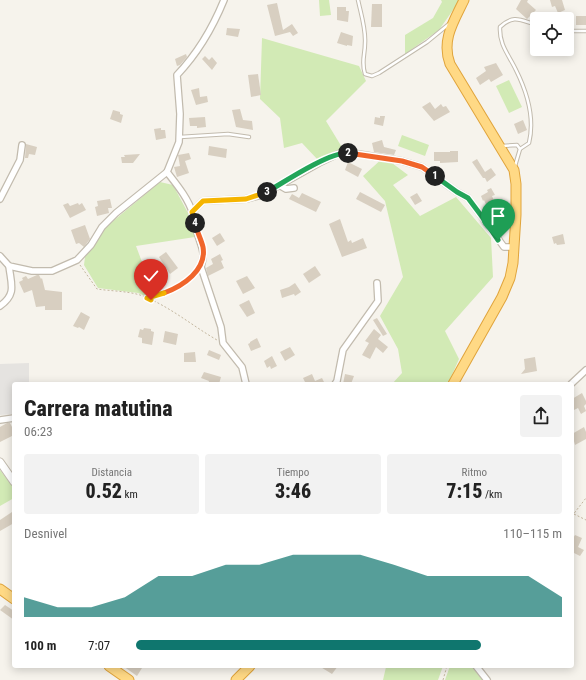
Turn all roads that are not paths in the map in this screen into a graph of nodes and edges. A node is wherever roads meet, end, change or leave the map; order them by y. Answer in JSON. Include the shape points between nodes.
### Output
{"nodes":[{"id":1,"x":224,"y":0,"type":"edge"},
{"id":2,"x":358,"y":0,"type":"edge"},
{"id":3,"x":464,"y":0,"type":"edge"},
{"id":4,"x":456,"y":18,"type":"junction"},
{"id":5,"x":530,"y":23,"type":"edge"},
{"id":6,"x":574,"y":31,"type":"edge"},
{"id":7,"x":586,"y":31,"type":"edge"},
{"id":8,"x":180,"y":137,"type":"junction"},
{"id":9,"x":249,"y":137,"type":"dead end"},
{"id":10,"x":22,"y":145,"type":"dead end"},
{"id":11,"x":501,"y":147,"type":"junction"},
{"id":12,"x":520,"y":149,"type":"junction"},
{"id":13,"x":514,"y":170,"type":"junction"},
{"id":14,"x":167,"y":172,"type":"junction"},
{"id":15,"x":279,"y":185,"type":"junction"},
{"id":16,"x":294,"y":188,"type":"dead end"},
{"id":17,"x":0,"y":199,"type":"edge"},
{"id":18,"x":192,"y":212,"type":"junction"},
{"id":19,"x":514,"y":247,"type":"junction"},
{"id":20,"x":0,"y":256,"type":"edge"},
{"id":21,"x":9,"y":266,"type":"junction"},
{"id":22,"x":377,"y":283,"type":"dead end"},
{"id":23,"x":0,"y":306,"type":"edge"},
{"id":24,"x":586,"y":370,"type":"edge"},
{"id":25,"x":246,"y":382,"type":"edge"},
{"id":26,"x":336,"y":382,"type":"edge"},
{"id":27,"x":454,"y":382,"type":"edge"},
{"id":28,"x":573,"y":382,"type":"edge"},
{"id":29,"x":12,"y":418,"type":"edge"},
{"id":30,"x":0,"y":420,"type":"edge"},
{"id":31,"x":0,"y":462,"type":"edge"},
{"id":32,"x":12,"y":479,"type":"edge"},
{"id":33,"x":0,"y":590,"type":"edge"},
{"id":34,"x":12,"y":598,"type":"edge"},
{"id":35,"x":114,"y":668,"type":"edge"},
{"id":36,"x":248,"y":668,"type":"edge"},
{"id":37,"x":478,"y":668,"type":"edge"},
{"id":38,"x":129,"y":680,"type":"edge"},
{"id":39,"x":236,"y":680,"type":"edge"},
{"id":40,"x":488,"y":680,"type":"edge"}],
"edges":[{"from":1,"to":8,"type":"street","via":[[211,27],[177,75]]},
{"from":2,"to":4,"type":"lane","via":[[366,44],[362,65],[366,74],[372,76],[427,42]]},
{"from":3,"to":4,"type":"highway"},
{"from":4,"to":11,"type":"highway","via":[[449,32],[446,54]]},
{"from":5,"to":12,"type":"lane","via":[[515,19],[507,20],[500,28],[499,37],[528,98],[531,135],[529,143]]},
{"from":6,"to":7,"type":"lane"},
{"from":8,"to":9,"type":"lane","via":[[228,134]]},
{"from":8,"to":14,"type":"street"},
{"from":10,"to":17,"type":"street","via":[[20,160]]},
{"from":11,"to":12,"type":"lane","via":[[518,145]]},
{"from":11,"to":13,"type":"highway"},
{"from":12,"to":13,"type":"lane"},
{"from":13,"to":19,"type":"highway"},
{"from":14,"to":18,"type":"street","via":[[182,191]]},
{"from":14,"to":21,"type":"street","via":[[116,213],[77,260],[52,271],[32,271]]},
{"from":15,"to":16,"type":"street","via":[[286,189]]},
{"from":15,"to":18,"type":"street","via":[[262,195],[246,199],[203,201]]},
{"from":15,"to":19,"type":"street","via":[[342,152],[415,165],[422,167],[468,198],[504,247]]},
{"from":18,"to":25,"type":"street","via":[[204,258],[201,267],[221,327],[223,343],[242,367]]},
{"from":19,"to":27,"type":"highway","via":[[510,278],[502,297]]},
{"from":20,"to":21,"type":"street"},
{"from":21,"to":23,"type":"street","via":[[11,296]]},
{"from":22,"to":26,"type":"street","via":[[378,301],[343,350]]},
{"from":24,"to":28,"type":"street"},
{"from":29,"to":30,"type":"street"},
{"from":31,"to":32,"type":"street"},
{"from":33,"to":34,"type":"highway"},
{"from":35,"to":38,"type":"highway"},
{"from":36,"to":39,"type":"highway"},
{"from":37,"to":40,"type":"street"}]}
